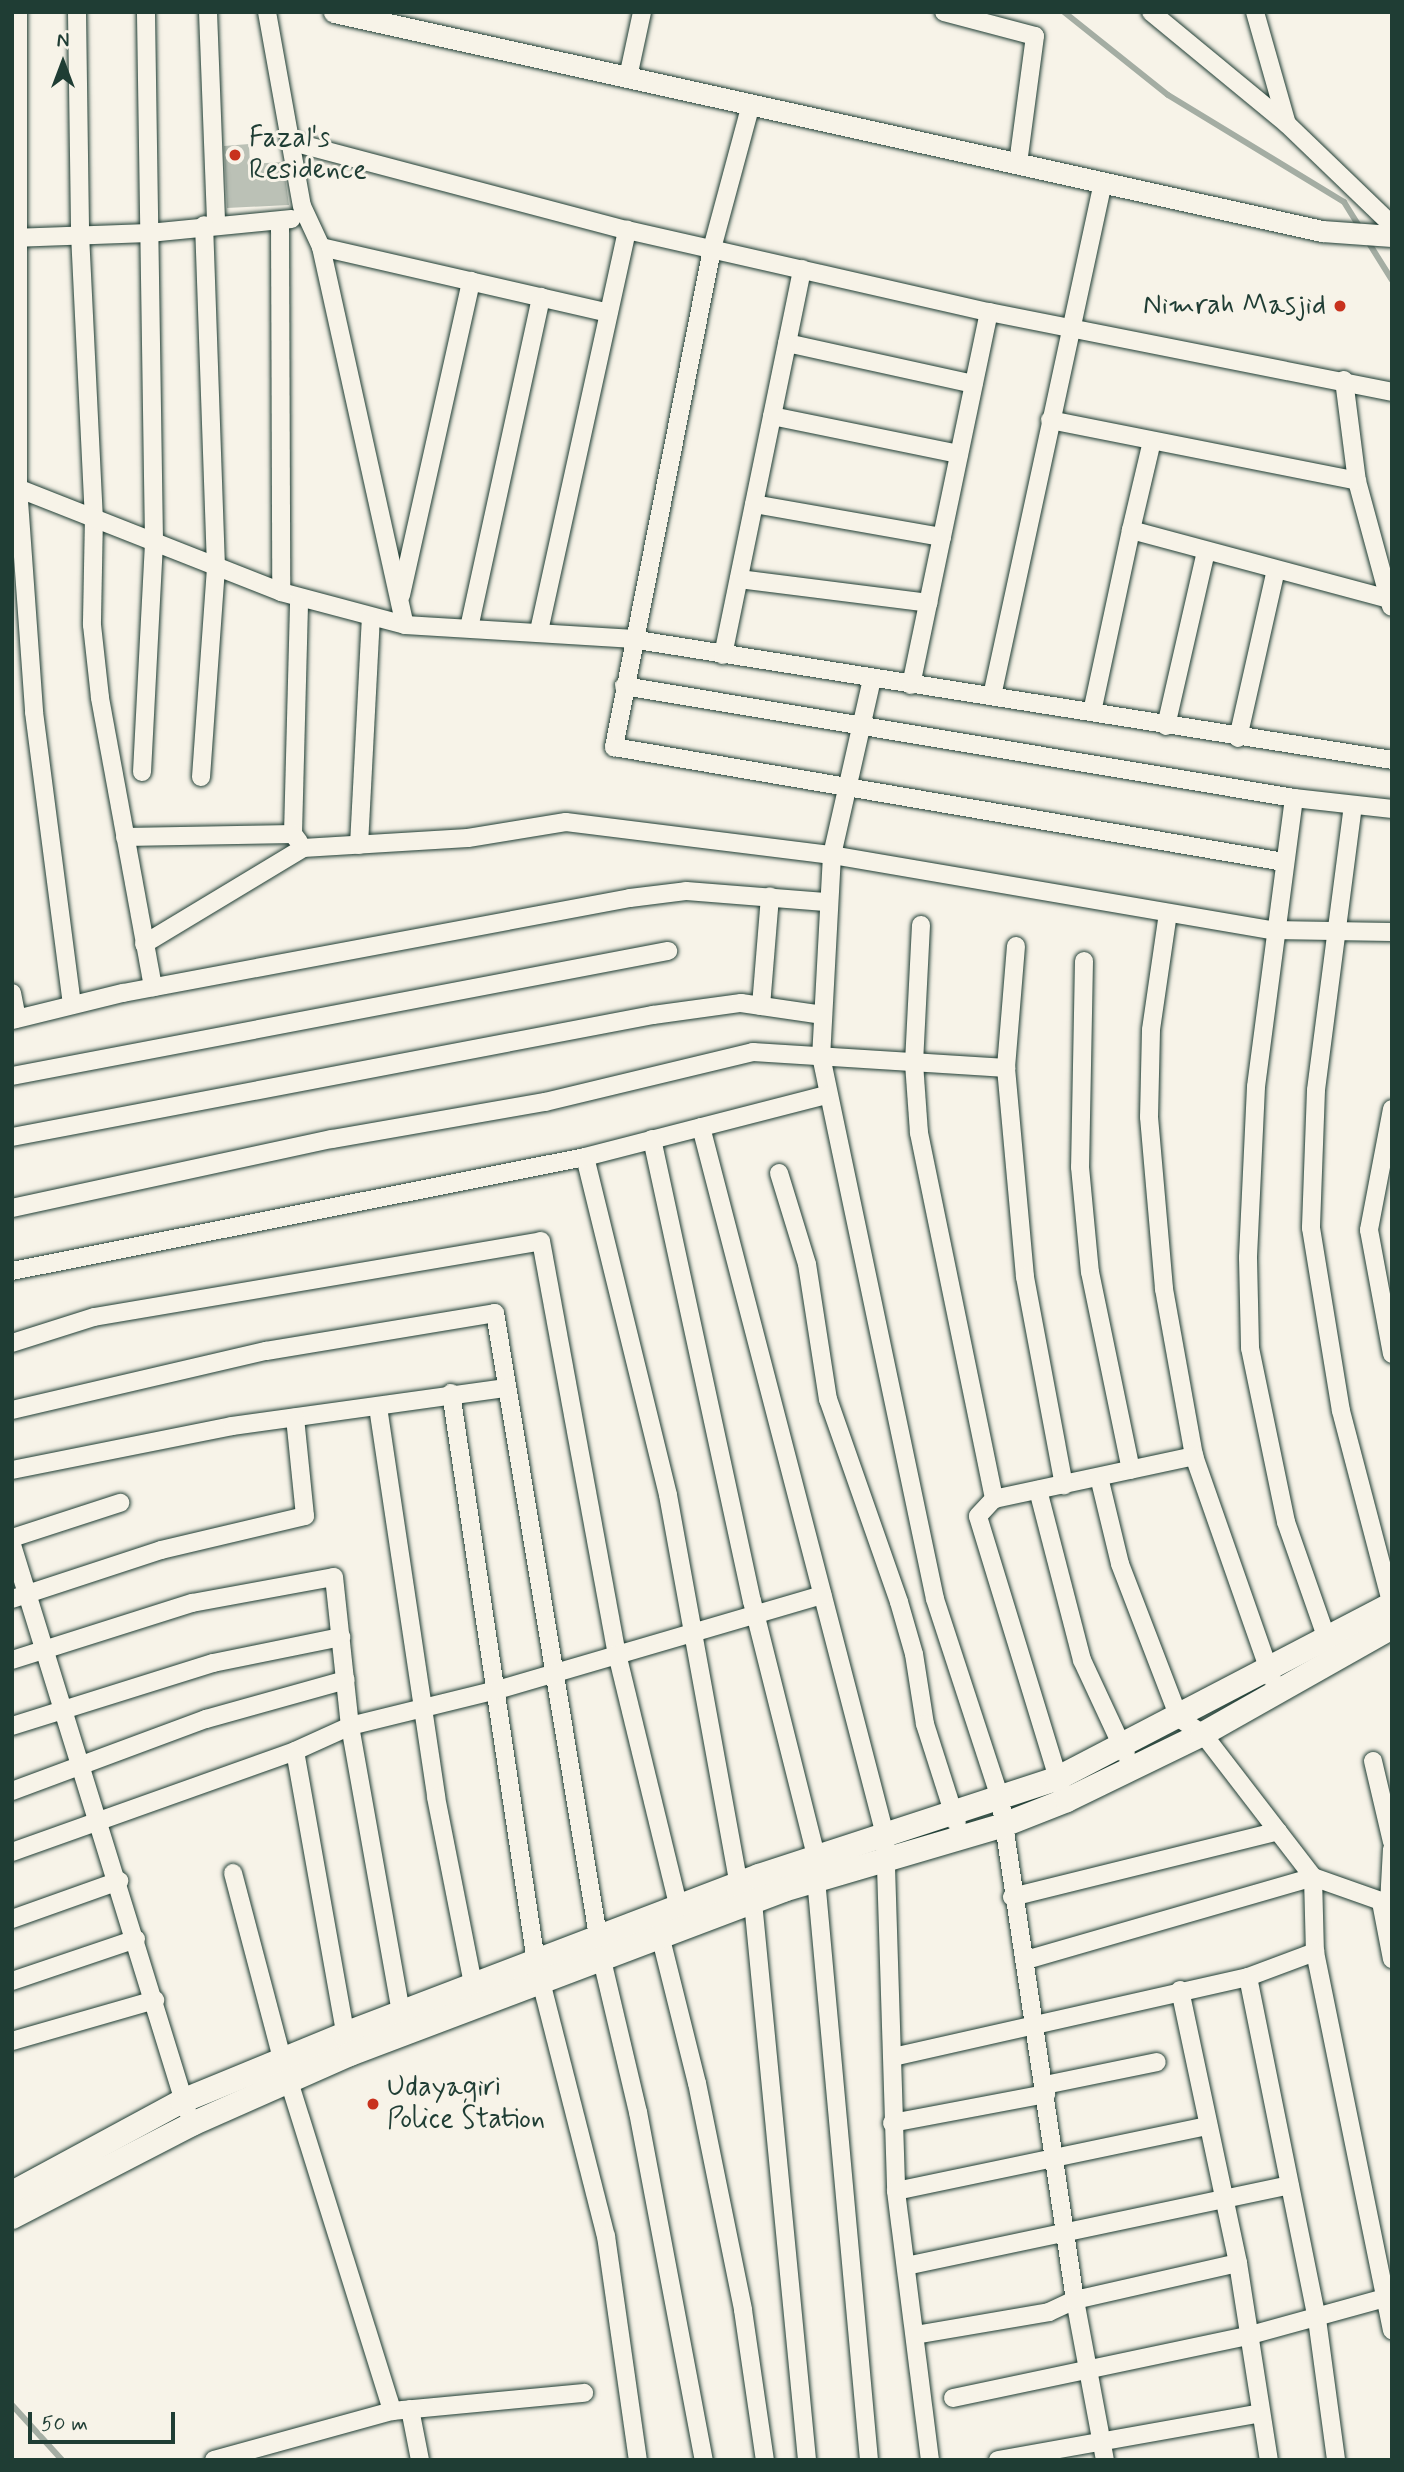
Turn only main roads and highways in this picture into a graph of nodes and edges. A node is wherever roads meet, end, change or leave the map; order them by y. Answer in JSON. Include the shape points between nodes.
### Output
{"nodes":[{"id":1,"x":1392,"y":1605,"type":"edge"},
{"id":2,"x":1392,"y":1628,"type":"edge"},
{"id":3,"x":1128,"y":1758,"type":"junction"},
{"id":4,"x":1062,"y":1790,"type":"junction"},
{"id":5,"x":958,"y":1825,"type":"junction"},
{"id":6,"x":287,"y":2069,"type":"junction"},
{"id":7,"x":12,"y":2193,"type":"edge"},
{"id":8,"x":12,"y":2217,"type":"edge"}],
"edges":[{"from":1,"to":3,"type":"main road","via":[[1326,1636],[1179,1718]]},
{"from":2,"to":3,"type":"main road","via":[[1203,1734]]},
{"from":3,"to":4,"type":"main road"},
{"from":4,"to":5,"type":"main road","via":[[1000,1798]]},
{"from":4,"to":5,"type":"main road","via":[[1001,1826]]},
{"from":5,"to":6,"type":"main road","via":[[746,1893]]},
{"from":6,"to":7,"type":"main road","via":[[182,2101]]},
{"from":6,"to":8,"type":"main road"}]}
